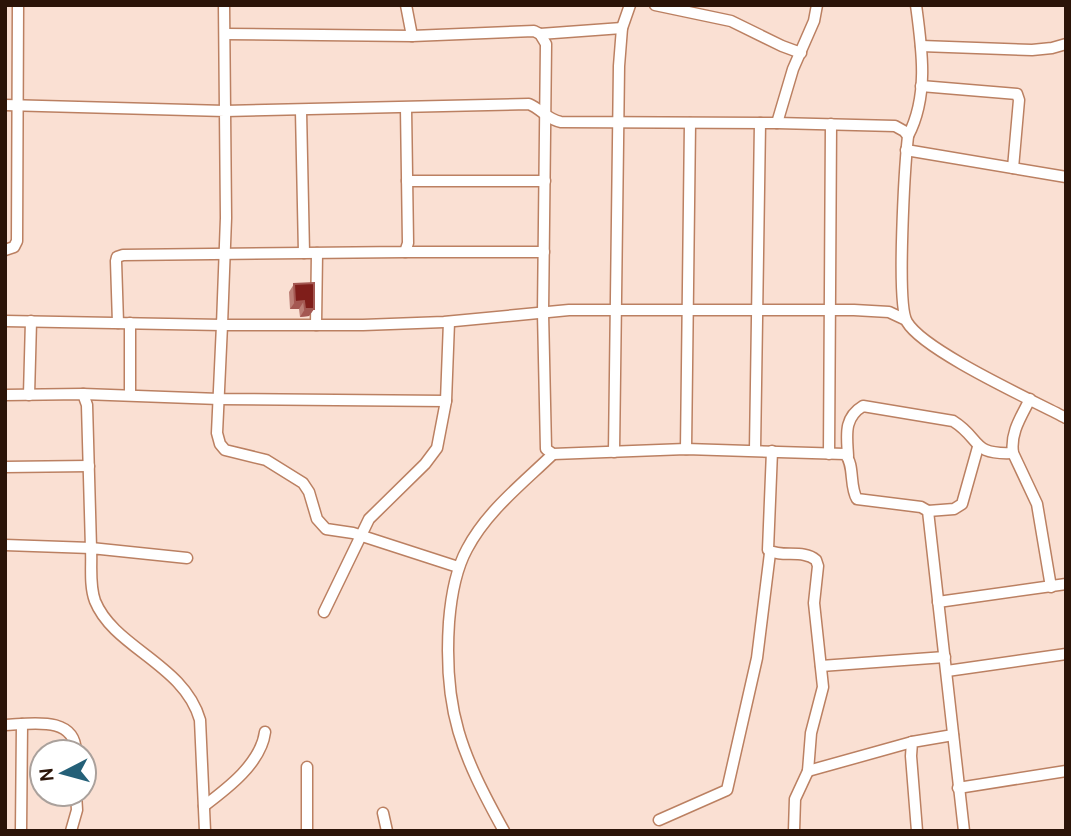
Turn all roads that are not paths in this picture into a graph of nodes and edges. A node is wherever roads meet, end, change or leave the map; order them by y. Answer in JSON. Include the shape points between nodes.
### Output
{"nodes":[{"id":1,"x":18,"y":5,"type":"edge"},
{"id":2,"x":224,"y":5,"type":"edge"},
{"id":3,"x":406,"y":5,"type":"edge"},
{"id":4,"x":630,"y":5,"type":"edge"},
{"id":5,"x":655,"y":5,"type":"edge"},
{"id":6,"x":817,"y":5,"type":"edge"},
{"id":7,"x":916,"y":5,"type":"edge"},
{"id":8,"x":694,"y":9,"type":"edge"},
{"id":9,"x":622,"y":28,"type":"junction"},
{"id":10,"x":225,"y":34,"type":"junction"},
{"id":11,"x":540,"y":34,"type":"junction"},
{"id":12,"x":412,"y":36,"type":"junction"},
{"id":13,"x":1066,"y":44,"type":"edge"},
{"id":14,"x":921,"y":46,"type":"junction"},
{"id":15,"x":801,"y":52,"type":"junction"},
{"id":16,"x":921,"y":86,"type":"junction"},
{"id":17,"x":5,"y":105,"type":"edge"},
{"id":18,"x":19,"y":105,"type":"junction"},
{"id":19,"x":406,"y":108,"type":"junction"},
{"id":20,"x":225,"y":111,"type":"junction"},
{"id":21,"x":301,"y":111,"type":"junction"},
{"id":22,"x":546,"y":115,"type":"junction"},
{"id":23,"x":618,"y":121,"type":"junction"},
{"id":24,"x":690,"y":122,"type":"junction"},
{"id":25,"x":760,"y":123,"type":"junction"},
{"id":26,"x":777,"y":123,"type":"junction"},
{"id":27,"x":831,"y":124,"type":"junction"},
{"id":28,"x":908,"y":136,"type":"junction"},
{"id":29,"x":906,"y":150,"type":"junction"},
{"id":30,"x":1013,"y":168,"type":"junction"},
{"id":31,"x":1066,"y":177,"type":"edge"},
{"id":32,"x":407,"y":181,"type":"junction"},
{"id":33,"x":545,"y":181,"type":"junction"},
{"id":34,"x":5,"y":250,"type":"edge"},
{"id":35,"x":405,"y":252,"type":"junction"},
{"id":36,"x":304,"y":253,"type":"junction"},
{"id":37,"x":317,"y":253,"type":"junction"},
{"id":38,"x":544,"y":253,"type":"junction"},
{"id":39,"x":225,"y":255,"type":"junction"},
{"id":40,"x":618,"y":310,"type":"junction"},
{"id":41,"x":686,"y":310,"type":"junction"},
{"id":42,"x":756,"y":310,"type":"junction"},
{"id":43,"x":830,"y":311,"type":"junction"},
{"id":44,"x":543,"y":313,"type":"junction"},
{"id":45,"x":904,"y":319,"type":"junction"},
{"id":46,"x":5,"y":321,"type":"edge"},
{"id":47,"x":31,"y":321,"type":"junction"},
{"id":48,"x":449,"y":322,"type":"junction"},
{"id":49,"x":118,"y":323,"type":"junction"},
{"id":50,"x":130,"y":323,"type":"junction"},
{"id":51,"x":222,"y":325,"type":"junction"},
{"id":52,"x":316,"y":325,"type":"junction"},
{"id":53,"x":83,"y":394,"type":"junction"},
{"id":54,"x":130,"y":394,"type":"junction"},
{"id":55,"x":5,"y":395,"type":"edge"},
{"id":56,"x":29,"y":395,"type":"junction"},
{"id":57,"x":219,"y":399,"type":"junction"},
{"id":58,"x":1030,"y":399,"type":"junction"},
{"id":59,"x":446,"y":401,"type":"junction"},
{"id":60,"x":1066,"y":418,"type":"edge"},
{"id":61,"x":978,"y":447,"type":"junction"},
{"id":62,"x":686,"y":449,"type":"junction"},
{"id":63,"x":755,"y":450,"type":"junction"},
{"id":64,"x":772,"y":451,"type":"junction"},
{"id":65,"x":614,"y":452,"type":"junction"},
{"id":66,"x":1013,"y":453,"type":"junction"},
{"id":67,"x":553,"y":454,"type":"junction"},
{"id":68,"x":829,"y":454,"type":"junction"},
{"id":69,"x":848,"y":456,"type":"junction"},
{"id":70,"x":89,"y":466,"type":"junction"},
{"id":71,"x":5,"y":467,"type":"edge"},
{"id":72,"x":928,"y":510,"type":"junction"},
{"id":73,"x":360,"y":537,"type":"junction"},
{"id":74,"x":5,"y":545,"type":"edge"},
{"id":75,"x":91,"y":548,"type":"junction"},
{"id":76,"x":770,"y":553,"type":"junction"},
{"id":77,"x":187,"y":558,"type":"dead end"},
{"id":78,"x":458,"y":567,"type":"junction"},
{"id":79,"x":1066,"y":584,"type":"edge"},
{"id":80,"x":1051,"y":587,"type":"junction"},
{"id":81,"x":938,"y":602,"type":"junction"},
{"id":82,"x":324,"y":612,"type":"dead end"},
{"id":83,"x":1066,"y":654,"type":"edge"},
{"id":84,"x":945,"y":657,"type":"junction"},
{"id":85,"x":821,"y":666,"type":"junction"},
{"id":86,"x":947,"y":671,"type":"junction"},
{"id":87,"x":22,"y":724,"type":"junction"},
{"id":88,"x":5,"y":725,"type":"edge"},
{"id":89,"x":265,"y":732,"type":"dead end"},
{"id":90,"x":953,"y":735,"type":"junction"},
{"id":91,"x":73,"y":738,"type":"edge"},
{"id":92,"x":912,"y":742,"type":"junction"},
{"id":93,"x":307,"y":767,"type":"dead end"},
{"id":94,"x":808,"y":771,"type":"junction"},
{"id":95,"x":1066,"y":771,"type":"edge"},
{"id":96,"x":958,"y":788,"type":"junction"},
{"id":97,"x":204,"y":806,"type":"junction"},
{"id":98,"x":77,"y":808,"type":"edge"},
{"id":99,"x":383,"y":813,"type":"dead end"},
{"id":100,"x":659,"y":820,"type":"dead end"},
{"id":101,"x":21,"y":831,"type":"edge"},
{"id":102,"x":71,"y":831,"type":"edge"},
{"id":103,"x":205,"y":831,"type":"edge"},
{"id":104,"x":307,"y":831,"type":"edge"},
{"id":105,"x":387,"y":831,"type":"edge"},
{"id":106,"x":504,"y":831,"type":"edge"},
{"id":107,"x":794,"y":831,"type":"edge"},
{"id":108,"x":917,"y":831,"type":"edge"},
{"id":109,"x":964,"y":831,"type":"edge"}],
"edges":[{"from":1,"to":18,"type":"street"},
{"from":2,"to":10,"type":"street"},
{"from":3,"to":12,"type":"street"},
{"from":4,"to":9,"type":"street"},
{"from":5,"to":8,"type":"street"},
{"from":6,"to":15,"type":"street"},
{"from":7,"to":14,"type":"street"},
{"from":8,"to":15,"type":"street"},
{"from":9,"to":11,"type":"street"},
{"from":9,"to":23,"type":"street"},
{"from":10,"to":12,"type":"street"},
{"from":10,"to":20,"type":"street"},
{"from":11,"to":12,"type":"street"},
{"from":11,"to":22,"type":"street","via":[[546,44]]},
{"from":13,"to":14,"type":"street","via":[[1032,50]]},
{"from":14,"to":16,"type":"street"},
{"from":15,"to":26,"type":"street"},
{"from":16,"to":28,"type":"street","via":[[916,120]]},
{"from":16,"to":30,"type":"street","via":[[1017,94]]},
{"from":17,"to":18,"type":"street"},
{"from":18,"to":20,"type":"street"},
{"from":18,"to":34,"type":"street","via":[[17,241]]},
{"from":19,"to":21,"type":"street"},
{"from":19,"to":22,"type":"street","via":[[529,104]]},
{"from":19,"to":32,"type":"street"},
{"from":20,"to":21,"type":"street"},
{"from":20,"to":39,"type":"street"},
{"from":21,"to":36,"type":"street"},
{"from":22,"to":23,"type":"street","via":[[561,122]]},
{"from":22,"to":33,"type":"street"},
{"from":23,"to":24,"type":"street"},
{"from":23,"to":40,"type":"street"},
{"from":24,"to":25,"type":"street"},
{"from":24,"to":41,"type":"street"},
{"from":25,"to":26,"type":"street"},
{"from":25,"to":42,"type":"street"},
{"from":26,"to":27,"type":"street"},
{"from":27,"to":28,"type":"street","via":[[895,126]]},
{"from":27,"to":43,"type":"street"},
{"from":28,"to":29,"type":"street"},
{"from":29,"to":30,"type":"street"},
{"from":29,"to":45,"type":"street"},
{"from":30,"to":31,"type":"street"},
{"from":32,"to":33,"type":"street"},
{"from":32,"to":35,"type":"street"},
{"from":33,"to":38,"type":"street"},
{"from":35,"to":37,"type":"street"},
{"from":35,"to":38,"type":"street"},
{"from":36,"to":37,"type":"street"},
{"from":36,"to":39,"type":"street"},
{"from":37,"to":52,"type":"street"},
{"from":38,"to":44,"type":"street"},
{"from":39,"to":49,"type":"street","via":[[117,257]]},
{"from":39,"to":51,"type":"street"},
{"from":40,"to":41,"type":"street"},
{"from":40,"to":44,"type":"street"},
{"from":40,"to":65,"type":"street"},
{"from":41,"to":42,"type":"street"},
{"from":41,"to":62,"type":"street"},
{"from":42,"to":43,"type":"street"},
{"from":42,"to":63,"type":"street"},
{"from":43,"to":45,"type":"street","via":[[875,310]]},
{"from":43,"to":68,"type":"street"},
{"from":44,"to":48,"type":"street"},
{"from":44,"to":67,"type":"street","via":[[546,449]]},
{"from":45,"to":58,"type":"street","via":[[949,356]]},
{"from":46,"to":47,"type":"street"},
{"from":47,"to":49,"type":"street"},
{"from":47,"to":56,"type":"street"},
{"from":48,"to":52,"type":"street"},
{"from":48,"to":59,"type":"street"},
{"from":49,"to":50,"type":"street"},
{"from":50,"to":51,"type":"street"},
{"from":50,"to":54,"type":"street"},
{"from":51,"to":52,"type":"street"},
{"from":51,"to":57,"type":"street"},
{"from":53,"to":54,"type":"street"},
{"from":53,"to":56,"type":"street"},
{"from":53,"to":70,"type":"street"},
{"from":54,"to":57,"type":"street"},
{"from":55,"to":56,"type":"street"},
{"from":57,"to":59,"type":"street"},
{"from":57,"to":73,"type":"street","via":[[218,439],[225,450],[274,464],[306,486],[322,526]]},
{"from":58,"to":60,"type":"street"},
{"from":58,"to":66,"type":"street","via":[[1012,435]]},
{"from":59,"to":73,"type":"street","via":[[437,448],[369,519]]},
{"from":61,"to":66,"type":"street","via":[[997,454]]},
{"from":61,"to":69,"type":"street","via":[[953,421],[863,406],[847,427]]},
{"from":61,"to":72,"type":"street","via":[[962,504],[954,509]]},
{"from":62,"to":63,"type":"street"},
{"from":62,"to":65,"type":"street"},
{"from":63,"to":64,"type":"street"},
{"from":64,"to":68,"type":"street"},
{"from":64,"to":76,"type":"street"},
{"from":65,"to":67,"type":"street"},
{"from":66,"to":80,"type":"street","via":[[1037,504]]},
{"from":67,"to":78,"type":"street","via":[[486,520]]},
{"from":68,"to":69,"type":"street"},
{"from":69,"to":72,"type":"street","via":[[857,499]]},
{"from":70,"to":71,"type":"street"},
{"from":70,"to":75,"type":"street"},
{"from":72,"to":81,"type":"street"},
{"from":73,"to":78,"type":"street"},
{"from":73,"to":82,"type":"street"},
{"from":74,"to":75,"type":"street"},
{"from":75,"to":77,"type":"street"},
{"from":75,"to":97,"type":"street","via":[[92,588],[108,624],[168,672],[196,707]]},
{"from":76,"to":85,"type":"street","via":[[809,555],[816,560],[814,603]]},
{"from":76,"to":100,"type":"street","via":[[757,658],[727,790]]},
{"from":78,"to":106,"type":"street","via":[[448,640],[451,708],[470,765]]},
{"from":79,"to":80,"type":"street"},
{"from":80,"to":81,"type":"street"},
{"from":81,"to":84,"type":"street"},
{"from":83,"to":86,"type":"street"},
{"from":84,"to":85,"type":"street"},
{"from":84,"to":86,"type":"street"},
{"from":85,"to":94,"type":"street","via":[[822,687]]},
{"from":86,"to":90,"type":"street"},
{"from":87,"to":88,"type":"street"},
{"from":87,"to":91,"type":"street","via":[[62,726]]},
{"from":87,"to":101,"type":"street"},
{"from":89,"to":97,"type":"street","via":[[258,755]]},
{"from":90,"to":92,"type":"street"},
{"from":90,"to":96,"type":"street"},
{"from":92,"to":94,"type":"street"},
{"from":92,"to":108,"type":"street"},
{"from":93,"to":104,"type":"street"},
{"from":94,"to":107,"type":"street","via":[[795,799]]},
{"from":95,"to":96,"type":"street"},
{"from":96,"to":109,"type":"street"},
{"from":97,"to":103,"type":"street"},
{"from":98,"to":102,"type":"street"},
{"from":99,"to":105,"type":"street"}]}
